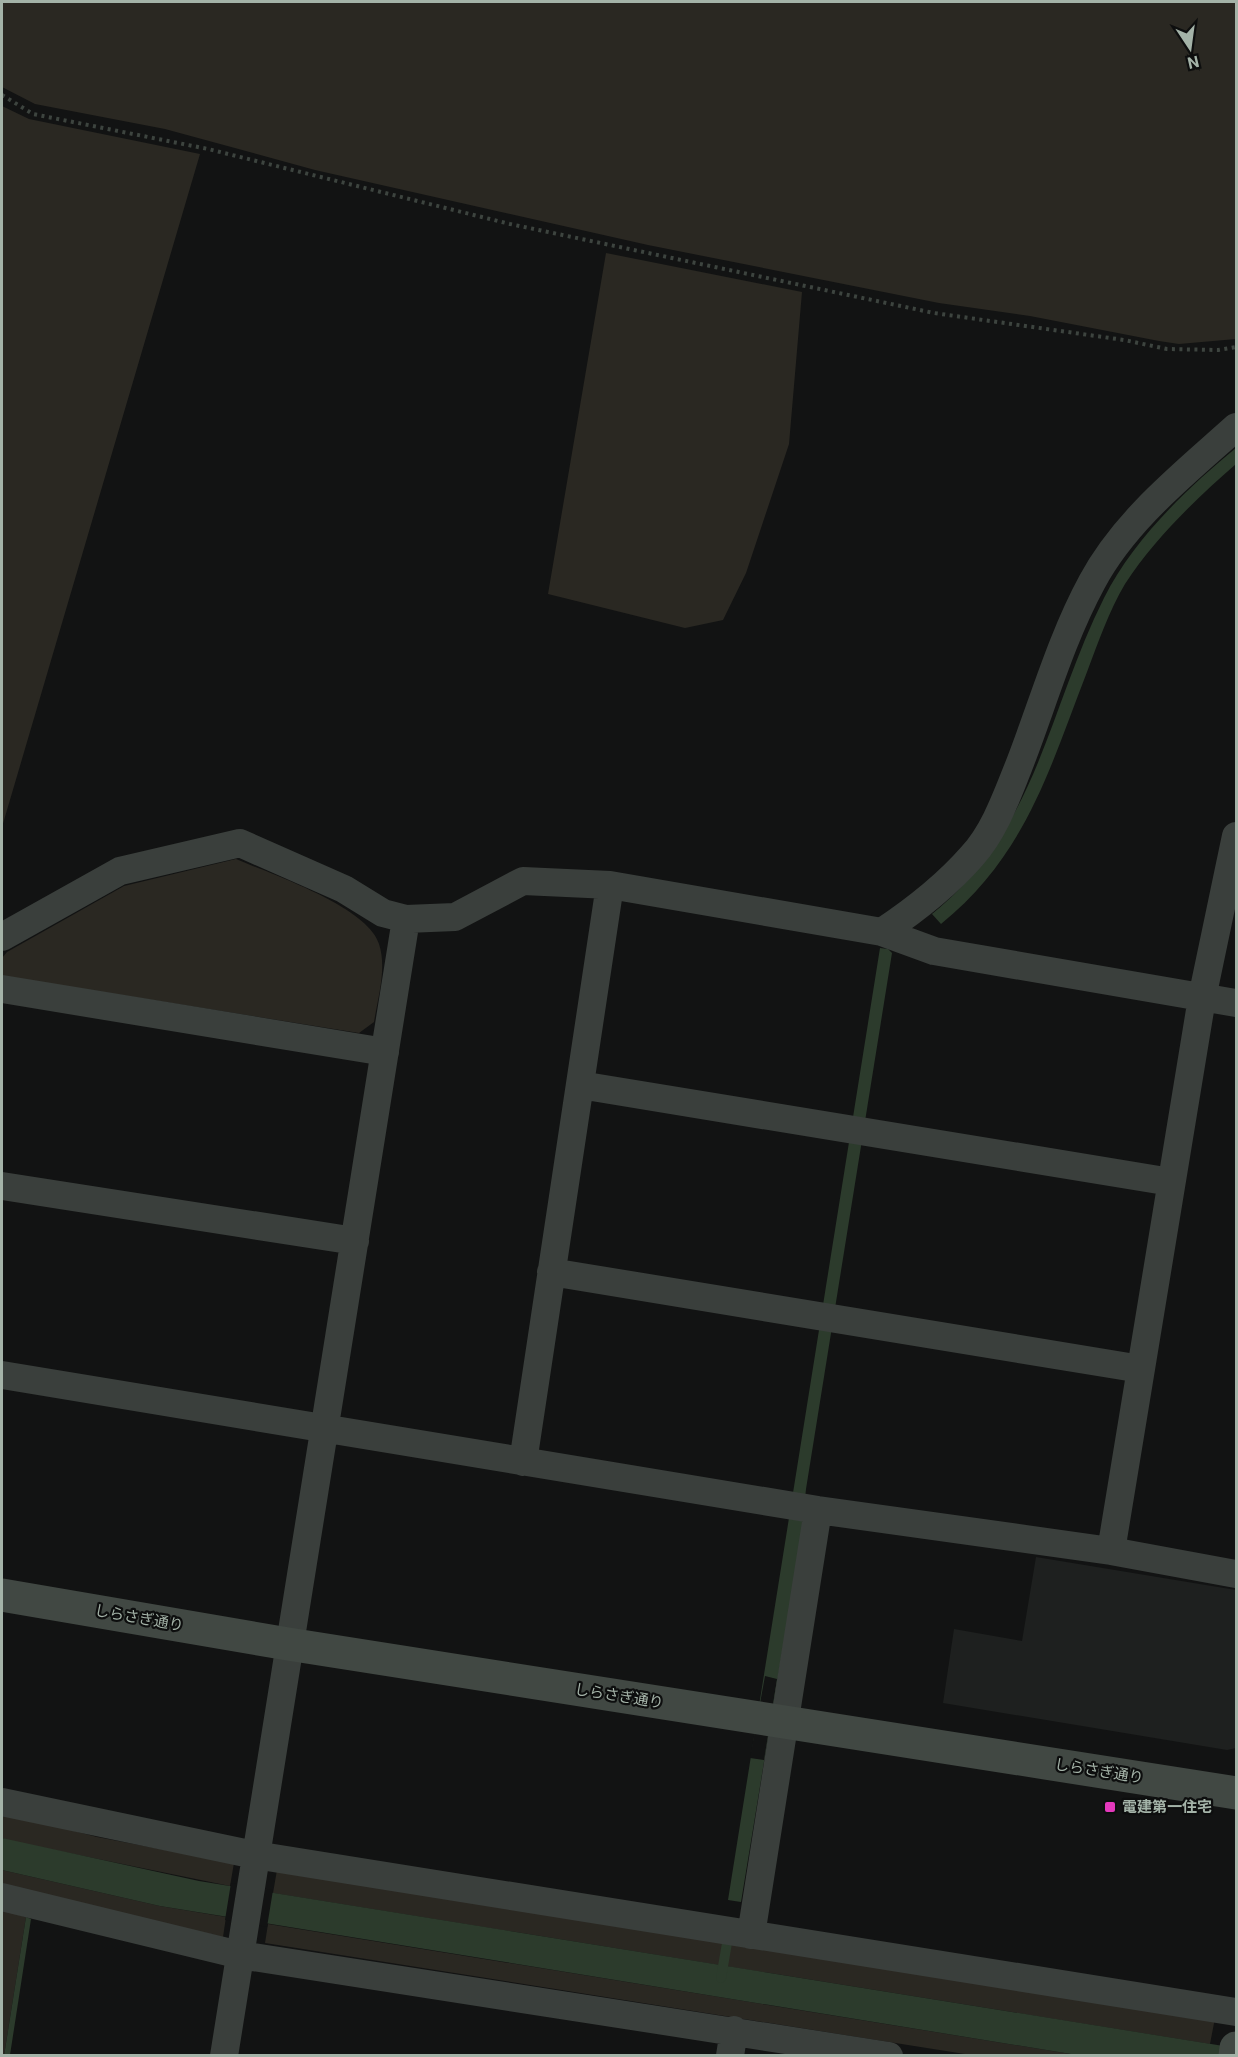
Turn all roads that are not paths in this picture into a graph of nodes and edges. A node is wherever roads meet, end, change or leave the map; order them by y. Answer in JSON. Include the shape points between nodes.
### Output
{"nodes":[{"id":1,"x":1236,"y":427,"type":"edge"},
{"id":2,"x":1236,"y":836,"type":"edge"},
{"id":3,"x":610,"y":885,"type":"junction"},
{"id":4,"x":406,"y":919,"type":"junction"},
{"id":5,"x":882,"y":932,"type":"junction"},
{"id":6,"x":2,"y":937,"type":"edge"},
{"id":7,"x":2,"y":989,"type":"edge"},
{"id":8,"x":1202,"y":998,"type":"junction"},
{"id":9,"x":1236,"y":1003,"type":"edge"},
{"id":10,"x":385,"y":1052,"type":"junction"},
{"id":11,"x":580,"y":1085,"type":"junction"},
{"id":12,"x":1171,"y":1182,"type":"junction"},
{"id":13,"x":2,"y":1186,"type":"edge"},
{"id":14,"x":355,"y":1241,"type":"junction"},
{"id":15,"x":551,"y":1272,"type":"junction"},
{"id":16,"x":1141,"y":1369,"type":"junction"},
{"id":17,"x":2,"y":1375,"type":"edge"},
{"id":18,"x":323,"y":1428,"type":"junction"},
{"id":19,"x":523,"y":1462,"type":"junction"},
{"id":20,"x":818,"y":1510,"type":"junction"},
{"id":21,"x":1111,"y":1551,"type":"junction"},
{"id":22,"x":1236,"y":1574,"type":"edge"},
{"id":23,"x":2,"y":1595,"type":"edge"},
{"id":24,"x":288,"y":1644,"type":"junction"},
{"id":25,"x":785,"y":1722,"type":"junction"},
{"id":26,"x":1236,"y":1793,"type":"edge"},
{"id":27,"x":2,"y":1802,"type":"edge"},
{"id":28,"x":255,"y":1855,"type":"junction"},
{"id":29,"x":2,"y":1897,"type":"edge"},
{"id":30,"x":751,"y":1935,"type":"junction"},
{"id":31,"x":240,"y":1954,"type":"junction"},
{"id":32,"x":1236,"y":2012,"type":"edge"},
{"id":33,"x":732,"y":2042,"type":"edge"},
{"id":34,"x":1236,"y":2048,"type":"edge"},
{"id":35,"x":224,"y":2055,"type":"edge"},
{"id":36,"x":889,"y":2055,"type":"edge"},
{"id":37,"x":1235,"y":2055,"type":"edge"}],
"edges":[{"from":1,"to":5,"type":"street","via":[[1168,488],[1118,544],[1092,581],[1067,635],[1001,811],[973,855],[924,904]]},
{"from":2,"to":8,"type":"street"},
{"from":3,"to":4,"type":"street","via":[[523,881],[455,917]]},
{"from":3,"to":5,"type":"street"},
{"from":3,"to":11,"type":"street"},
{"from":4,"to":6,"type":"street","via":[[383,913],[344,890],[240,843],[120,871]]},
{"from":4,"to":10,"type":"street"},
{"from":5,"to":8,"type":"street","via":[[934,951]]},
{"from":7,"to":10,"type":"street"},
{"from":8,"to":9,"type":"street"},
{"from":8,"to":12,"type":"street"},
{"from":10,"to":14,"type":"street"},
{"from":11,"to":12,"type":"street"},
{"from":11,"to":15,"type":"street"},
{"from":12,"to":16,"type":"street"},
{"from":13,"to":14,"type":"street"},
{"from":14,"to":18,"type":"street"},
{"from":15,"to":16,"type":"street"},
{"from":15,"to":19,"type":"street"},
{"from":16,"to":21,"type":"street"},
{"from":17,"to":18,"type":"street"},
{"from":18,"to":19,"type":"street"},
{"from":18,"to":24,"type":"street"},
{"from":19,"to":20,"type":"street"},
{"from":20,"to":21,"type":"street"},
{"from":20,"to":25,"type":"street"},
{"from":21,"to":22,"type":"street"},
{"from":23,"to":24,"type":"street","name":"しらさぎ通り"},
{"from":24,"to":25,"type":"street","name":"しらさぎ通り"},
{"from":24,"to":28,"type":"street"},
{"from":25,"to":26,"type":"street","name":"しらさぎ通り"},
{"from":25,"to":30,"type":"street"},
{"from":27,"to":28,"type":"street"},
{"from":28,"to":30,"type":"street"},
{"from":28,"to":31,"type":"street"},
{"from":29,"to":31,"type":"street"},
{"from":30,"to":32,"type":"street"},
{"from":31,"to":33,"type":"street"},
{"from":31,"to":35,"type":"street"},
{"from":33,"to":36,"type":"street"},
{"from":34,"to":37,"type":"street"}]}
